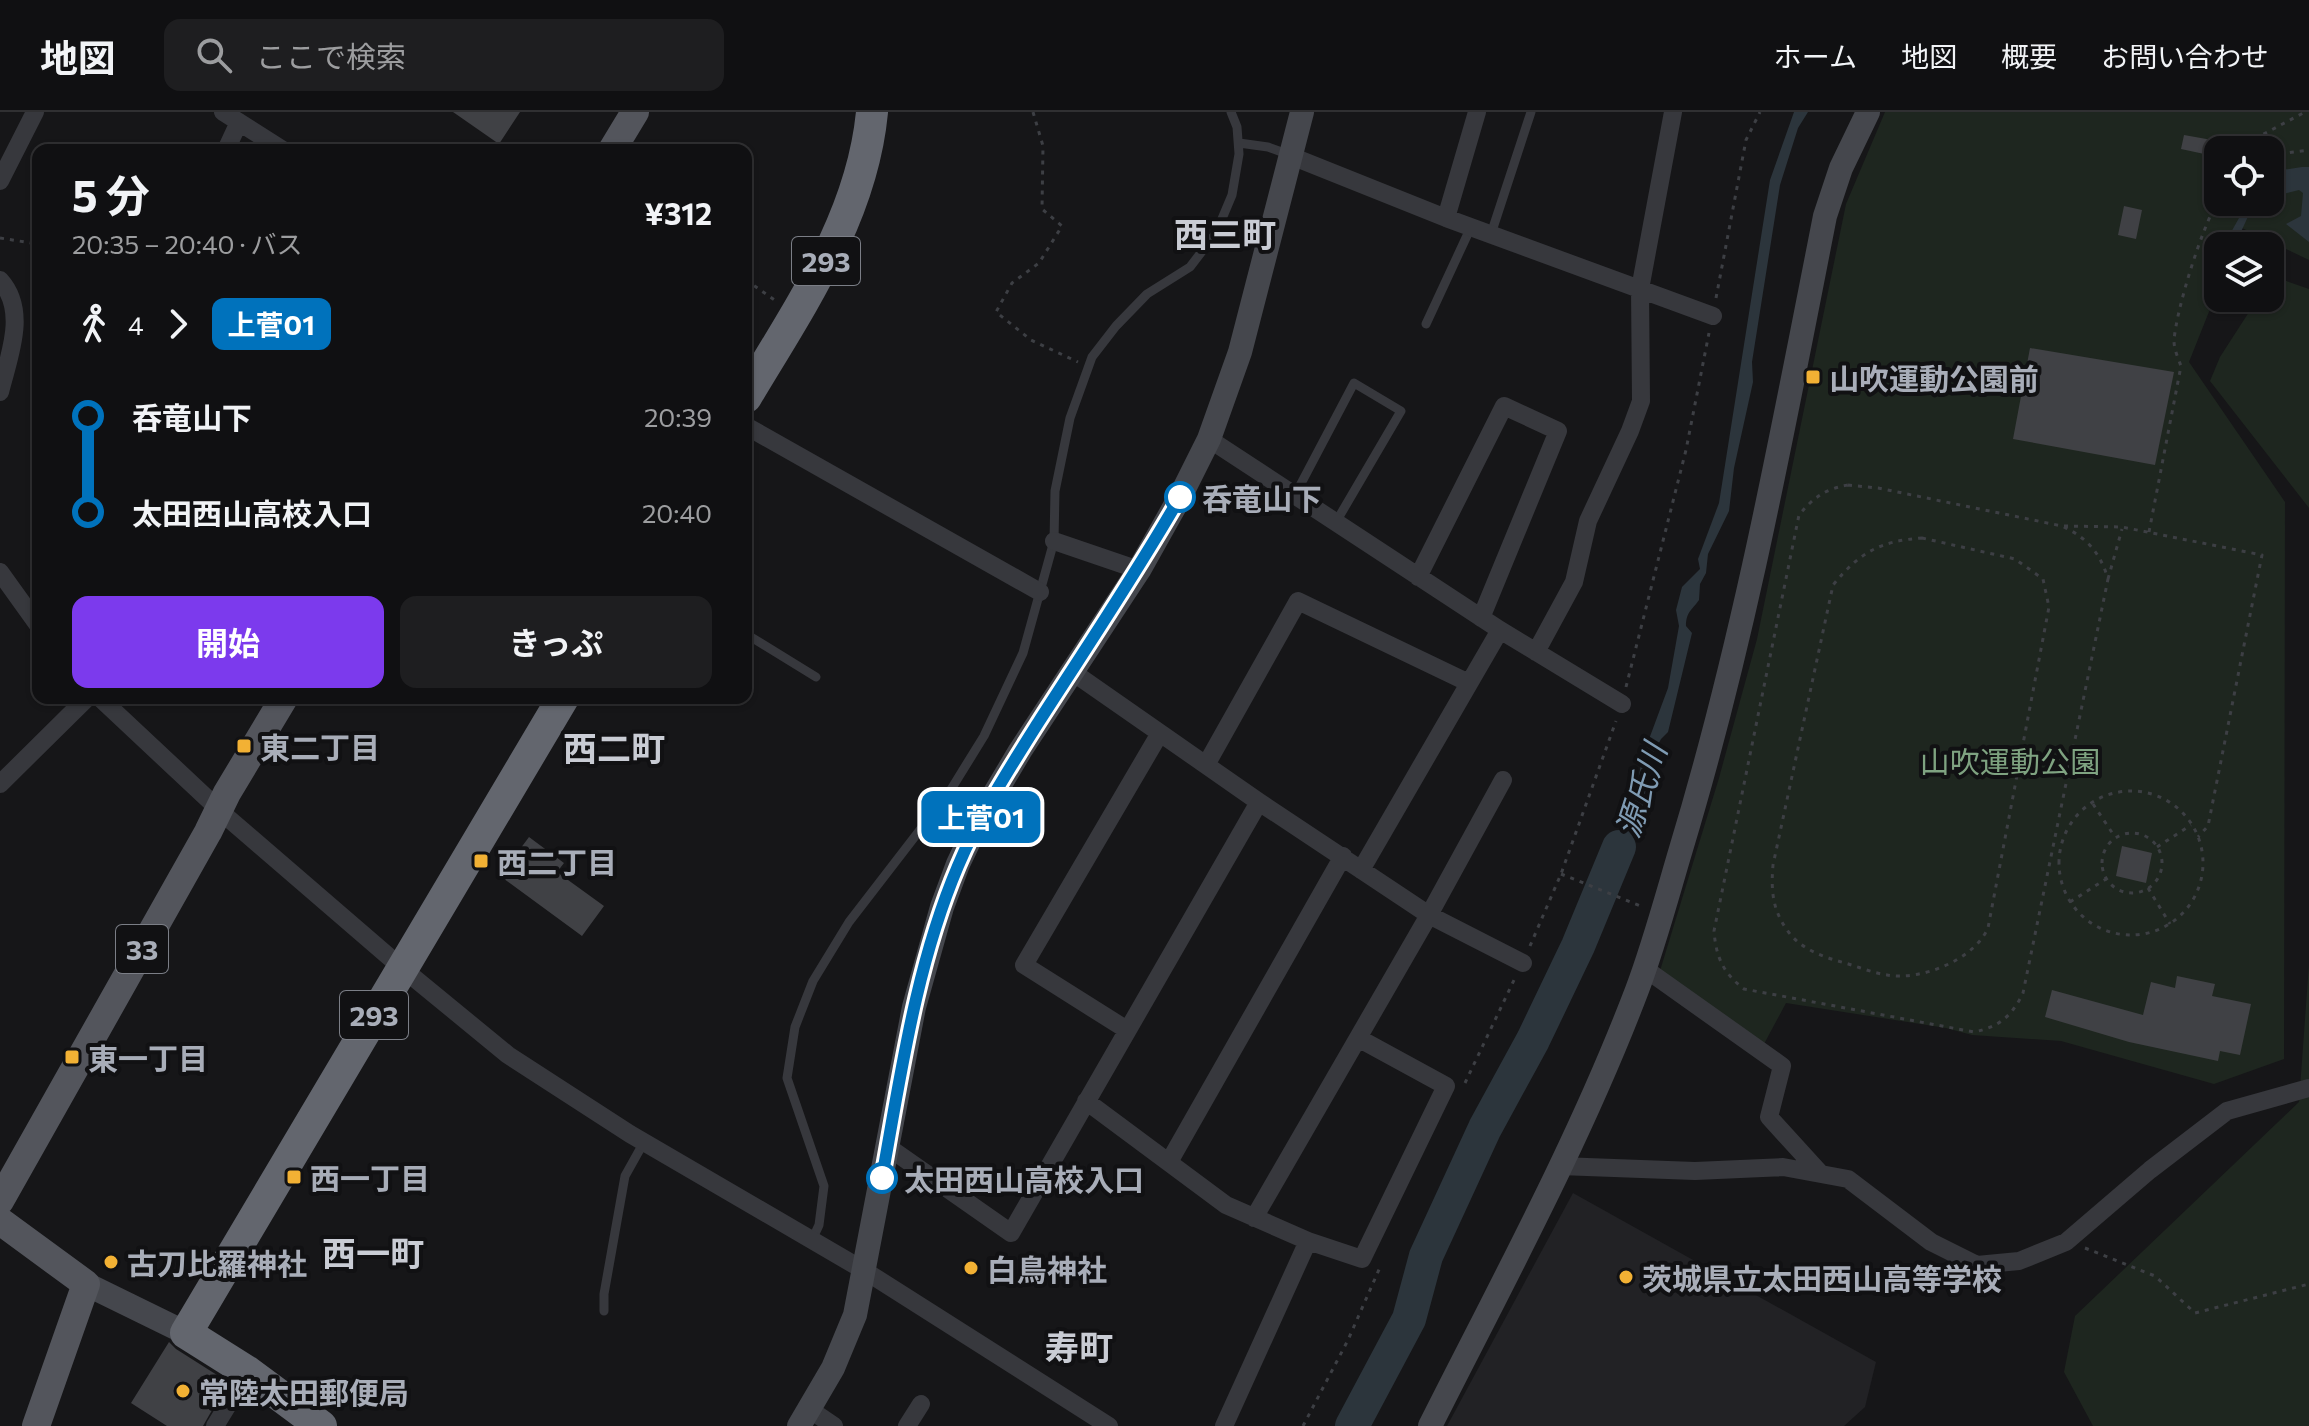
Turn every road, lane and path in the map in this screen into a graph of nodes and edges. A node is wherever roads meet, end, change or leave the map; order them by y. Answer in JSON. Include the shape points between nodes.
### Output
{"nodes":[{"id":1,"x":35,"y":112,"type":"edge"},
{"id":2,"x":635,"y":112,"type":"edge"},
{"id":3,"x":872,"y":112,"type":"edge"},
{"id":4,"x":1033,"y":112,"type":"edge"},
{"id":5,"x":1231,"y":112,"type":"edge"},
{"id":6,"x":1302,"y":112,"type":"edge"},
{"id":7,"x":1477,"y":112,"type":"edge"},
{"id":8,"x":1531,"y":112,"type":"edge"},
{"id":9,"x":1673,"y":112,"type":"edge"},
{"id":10,"x":1760,"y":112,"type":"edge"},
{"id":11,"x":1868,"y":112,"type":"edge"},
{"id":12,"x":2305,"y":112,"type":"edge"},
{"id":13,"x":231,"y":117,"type":"edge"},
{"id":14,"x":2260,"y":136,"type":"edge"},
{"id":15,"x":1239,"y":143,"type":"junction"},
{"id":16,"x":227,"y":144,"type":"edge"},
{"id":17,"x":274,"y":144,"type":"edge"},
{"id":18,"x":616,"y":144,"type":"edge"},
{"id":19,"x":2309,"y":150,"type":"edge"},
{"id":20,"x":2284,"y":152,"type":"edge"},
{"id":21,"x":1291,"y":156,"type":"junction"},
{"id":22,"x":0,"y":181,"type":"edge"},
{"id":23,"x":2209,"y":216,"type":"edge"},
{"id":24,"x":2248,"y":216,"type":"edge"},
{"id":25,"x":1446,"y":218,"type":"junction"},
{"id":26,"x":2250,"y":218,"type":"dead end"},
{"id":27,"x":1471,"y":227,"type":"junction"},
{"id":28,"x":1491,"y":234,"type":"junction"},
{"id":29,"x":0,"y":238,"type":"edge"},
{"id":30,"x":32,"y":243,"type":"edge"},
{"id":31,"x":0,"y":280,"type":"edge"},
{"id":32,"x":752,"y":284,"type":"edge"},
{"id":33,"x":1640,"y":289,"type":"junction"},
{"id":34,"x":795,"y":314,"type":"junction"},
{"id":35,"x":1713,"y":316,"type":"junction"},
{"id":36,"x":1426,"y":324,"type":"dead end"},
{"id":37,"x":1089,"y":367,"type":"junction"},
{"id":38,"x":752,"y":387,"type":"edge"},
{"id":39,"x":0,"y":392,"type":"edge"},
{"id":40,"x":752,"y":429,"type":"edge"},
{"id":41,"x":1209,"y":439,"type":"junction"},
{"id":42,"x":1295,"y":495,"type":"junction"},
{"id":43,"x":1336,"y":522,"type":"junction"},
{"id":44,"x":2062,"y":526,"type":"junction"},
{"id":45,"x":2122,"y":527,"type":"junction"},
{"id":46,"x":2149,"y":532,"type":"junction"},
{"id":47,"x":1054,"y":541,"type":"junction"},
{"id":48,"x":1139,"y":570,"type":"junction"},
{"id":49,"x":0,"y":572,"type":"edge"},
{"id":50,"x":1418,"y":577,"type":"junction"},
{"id":51,"x":2108,"y":579,"type":"junction"},
{"id":52,"x":1040,"y":592,"type":"junction"},
{"id":53,"x":32,"y":617,"type":"edge"},
{"id":54,"x":1481,"y":618,"type":"junction"},
{"id":55,"x":1500,"y":630,"type":"junction"},
{"id":56,"x":752,"y":638,"type":"edge"},
{"id":57,"x":1536,"y":652,"type":"junction"},
{"id":58,"x":1071,"y":671,"type":"junction"},
{"id":59,"x":816,"y":677,"type":"dead end"},
{"id":60,"x":1469,"y":683,"type":"junction"},
{"id":61,"x":81,"y":704,"type":"edge"},
{"id":62,"x":106,"y":704,"type":"edge"},
{"id":63,"x":281,"y":704,"type":"edge"},
{"id":64,"x":559,"y":704,"type":"edge"},
{"id":65,"x":1622,"y":704,"type":"junction"},
{"id":66,"x":1160,"y":733,"type":"junction"},
{"id":67,"x":1206,"y":765,"type":"junction"},
{"id":68,"x":1503,"y":780,"type":"dead end"},
{"id":69,"x":0,"y":784,"type":"edge"},
{"id":70,"x":1259,"y":802,"type":"junction"},
{"id":71,"x":2092,"y":803,"type":"junction"},
{"id":72,"x":220,"y":810,"type":"junction"},
{"id":73,"x":2192,"y":824,"type":"junction"},
{"id":74,"x":2115,"y":837,"type":"junction"},
{"id":75,"x":2198,"y":837,"type":"junction"},
{"id":76,"x":2053,"y":846,"type":"junction"},
{"id":77,"x":2157,"y":847,"type":"junction"},
{"id":78,"x":2060,"y":848,"type":"junction"},
{"id":79,"x":1343,"y":856,"type":"junction"},
{"id":80,"x":1361,"y":870,"type":"junction"},
{"id":81,"x":1561,"y":874,"type":"junction"},
{"id":82,"x":2106,"y":879,"type":"junction"},
{"id":83,"x":2148,"y":888,"type":"junction"},
{"id":84,"x":2070,"y":902,"type":"junction"},
{"id":85,"x":1628,"y":903,"type":"dead end"},
{"id":86,"x":1429,"y":915,"type":"junction"},
{"id":87,"x":2170,"y":924,"type":"junction"},
{"id":88,"x":1988,"y":928,"type":"joint"},
{"id":89,"x":1523,"y":963,"type":"junction"},
{"id":90,"x":402,"y":968,"type":"junction"},
{"id":91,"x":1644,"y":968,"type":"junction"},
{"id":92,"x":1127,"y":1030,"type":"junction"},
{"id":93,"x":1358,"y":1038,"type":"junction"},
{"id":94,"x":1464,"y":1085,"type":"dead end"},
{"id":95,"x":2309,"y":1088,"type":"edge"},
{"id":96,"x":1086,"y":1101,"type":"junction"},
{"id":97,"x":644,"y":1142,"type":"junction"},
{"id":98,"x":888,"y":1147,"type":"junction"},
{"id":99,"x":1169,"y":1162,"type":"junction"},
{"id":100,"x":1560,"y":1166,"type":"junction"},
{"id":101,"x":1821,"y":1174,"type":"junction"},
{"id":102,"x":0,"y":1201,"type":"edge"},
{"id":103,"x":1254,"y":1218,"type":"junction"},
{"id":104,"x":0,"y":1221,"type":"edge"},
{"id":105,"x":812,"y":1240,"type":"junction"},
{"id":106,"x":1308,"y":1241,"type":"junction"},
{"id":107,"x":2066,"y":1242,"type":"junction"},
{"id":108,"x":1386,"y":1253,"type":"dead end"},
{"id":109,"x":865,"y":1271,"type":"junction"},
{"id":110,"x":86,"y":1284,"type":"junction"},
{"id":111,"x":2309,"y":1284,"type":"edge"},
{"id":112,"x":604,"y":1311,"type":"dead end"},
{"id":113,"x":186,"y":1333,"type":"junction"},
{"id":114,"x":248,"y":1372,"type":"junction"},
{"id":115,"x":921,"y":1404,"type":"dead end"},
{"id":116,"x":804,"y":1418,"type":"edge"},
{"id":117,"x":1106,"y":1425,"type":"edge"},
{"id":118,"x":36,"y":1426,"type":"edge"},
{"id":119,"x":215,"y":1426,"type":"edge"},
{"id":120,"x":321,"y":1426,"type":"edge"},
{"id":121,"x":834,"y":1426,"type":"edge"},
{"id":122,"x":907,"y":1426,"type":"edge"},
{"id":123,"x":1224,"y":1426,"type":"edge"},
{"id":124,"x":1303,"y":1426,"type":"edge"},
{"id":125,"x":1430,"y":1426,"type":"edge"}],
"edges":[{"from":1,"to":22,"type":"street"},
{"from":2,"to":18,"type":"main road"},
{"from":3,"to":34,"type":"highway","number":"293","via":[[845,221]]},
{"from":4,"to":37,"type":"path","via":[[1043,146],[1042,209],[1062,226],[1039,263],[1012,283],[996,312],[1031,340]]},
{"from":5,"to":15,"type":"lane"},
{"from":6,"to":21,"type":"street"},
{"from":7,"to":25,"type":"street"},
{"from":8,"to":28,"type":"lane"},
{"from":9,"to":33,"type":"street"},
{"from":10,"to":35,"type":"path","via":[[1746,140]]},
{"from":11,"to":91,"type":"street","via":[[1825,216],[1734,658]]},
{"from":12,"to":14,"type":"path"},
{"from":13,"to":16,"type":"street"},
{"from":13,"to":17,"type":"street"},
{"from":15,"to":21,"type":"lane"},
{"from":15,"to":37,"type":"lane","via":[[1232,195],[1216,233],[1190,267],[1147,294],[1116,326]]},
{"from":19,"to":20,"type":"path"},
{"from":21,"to":25,"type":"street"},
{"from":21,"to":41,"type":"street","via":[[1240,352]]},
{"from":23,"to":46,"type":"path","via":[[2179,316],[2174,344],[2181,366]]},
{"from":24,"to":26,"type":"path"},
{"from":25,"to":27,"type":"street"},
{"from":27,"to":28,"type":"street"},
{"from":27,"to":36,"type":"lane"},
{"from":28,"to":33,"type":"street"},
{"from":29,"to":30,"type":"path"},
{"from":31,"to":39,"type":"street","via":[[7,287],[15,322]]},
{"from":32,"to":34,"type":"path"},
{"from":33,"to":35,"type":"street"},
{"from":33,"to":57,"type":"street","via":[[1641,401],[1588,521],[1574,582]]},
{"from":34,"to":38,"type":"highway","number":"293"},
{"from":35,"to":65,"type":"path","via":[[1686,450]]},
{"from":37,"to":47,"type":"lane","via":[[1070,418],[1058,477]]},
{"from":40,"to":52,"type":"street"},
{"from":41,"to":42,"type":"street"},
{"from":41,"to":48,"type":"street"},
{"from":42,"to":43,"type":"street"},
{"from":42,"to":43,"type":"lane","via":[[1354,383],[1401,411]]},
{"from":43,"to":50,"type":"street"},
{"from":44,"to":45,"type":"path"},
{"from":44,"to":51,"type":"path","via":[[2093,546]]},
{"from":44,"to":76,"type":"path","via":[[1878,488],[1848,485],[1813,497],[1799,515],[1714,931],[1715,948],[1730,978],[1744,989],[1974,1032],[1991,1028],[2011,1014],[2023,993]]},
{"from":45,"to":46,"type":"path"},
{"from":45,"to":51,"type":"path"},
{"from":46,"to":75,"type":"path","via":[[2262,555],[2208,826]]},
{"from":47,"to":48,"type":"street"},
{"from":47,"to":52,"type":"lane"},
{"from":48,"to":58,"type":"street"},
{"from":49,"to":53,"type":"street"},
{"from":50,"to":54,"type":"street"},
{"from":50,"to":54,"type":"street","via":[[1504,406],[1558,431]]},
{"from":51,"to":76,"type":"path"},
{"from":52,"to":105,"type":"lane","via":[[1023,653],[984,736],[924,826],[849,922],[813,981],[795,1027],[787,1078],[824,1186]]},
{"from":54,"to":55,"type":"street"},
{"from":55,"to":57,"type":"street"},
{"from":55,"to":60,"type":"street"},
{"from":56,"to":59,"type":"lane"},
{"from":57,"to":65,"type":"street"},
{"from":58,"to":66,"type":"street"},
{"from":58,"to":98,"type":"street","via":[[979,820],[958,864],[922,978]]},
{"from":60,"to":67,"type":"street","via":[[1298,601]]},
{"from":60,"to":80,"type":"street"},
{"from":61,"to":69,"type":"street"},
{"from":62,"to":72,"type":"street"},
{"from":63,"to":72,"type":"main road","number":"33"},
{"from":64,"to":90,"type":"highway","number":"293"},
{"from":65,"to":81,"type":"path"},
{"from":66,"to":67,"type":"street"},
{"from":66,"to":92,"type":"street","via":[[1024,965]]},
{"from":67,"to":70,"type":"street"},
{"from":68,"to":86,"type":"street"},
{"from":70,"to":79,"type":"street"},
{"from":70,"to":92,"type":"street"},
{"from":71,"to":73,"type":"path","via":[[2118,792],[2146,793],[2172,804]]},
{"from":71,"to":74,"type":"path"},
{"from":71,"to":78,"type":"path","via":[[2071,822]]},
{"from":72,"to":90,"type":"street"},
{"from":72,"to":102,"type":"main road","number":"33"},
{"from":73,"to":75,"type":"path"},
{"from":73,"to":77,"type":"path"},
{"from":74,"to":77,"type":"path","via":[[2133,833]]},
{"from":74,"to":82,"type":"path","via":[[2103,852]]},
{"from":75,"to":87,"type":"path","via":[[2203,865],[2197,892]]},
{"from":76,"to":78,"type":"path"},
{"from":77,"to":83,"type":"path","via":[[2160,874]]},
{"from":78,"to":84,"type":"path","via":[[2060,876]]},
{"from":79,"to":80,"type":"street"},
{"from":79,"to":99,"type":"street"},
{"from":80,"to":86,"type":"street"},
{"from":81,"to":85,"type":"path"},
{"from":81,"to":89,"type":"path"},
{"from":82,"to":83,"type":"path","via":[[2130,893]]},
{"from":82,"to":84,"type":"path"},
{"from":83,"to":87,"type":"path"},
{"from":84,"to":87,"type":"path","via":[[2090,923],[2116,934],[2144,935]]},
{"from":86,"to":89,"type":"street"},
{"from":86,"to":93,"type":"street"},
{"from":88,"to":88,"type":"path","via":[[2049,607],[2043,579],[2015,559],[1922,538],[1896,540],[1871,549],[1833,585],[1773,865],[1776,912],[1806,949],[1890,976],[1924,973],[1956,961],[1983,940]]},
{"from":89,"to":94,"type":"path"},
{"from":90,"to":97,"type":"street","via":[[508,1055]]},
{"from":90,"to":113,"type":"highway","number":"293"},
{"from":91,"to":100,"type":"street"},
{"from":91,"to":101,"type":"street","via":[[1782,1066],[1769,1117]]},
{"from":92,"to":96,"type":"street"},
{"from":93,"to":103,"type":"street"},
{"from":93,"to":106,"type":"street","via":[[1446,1086],[1362,1259]]},
{"from":95,"to":107,"type":"street","via":[[2227,1111]]},
{"from":96,"to":98,"type":"street","via":[[1011,1233]]},
{"from":96,"to":99,"type":"street"},
{"from":97,"to":105,"type":"street"},
{"from":97,"to":112,"type":"lane","via":[[625,1176]]},
{"from":98,"to":109,"type":"street"},
{"from":99,"to":103,"type":"street","via":[[1226,1205]]},
{"from":100,"to":101,"type":"street","via":[[1695,1171],[1783,1167]]},
{"from":100,"to":125,"type":"street"},
{"from":101,"to":107,"type":"street","via":[[1848,1179],[1931,1242],[1977,1265],[2019,1261]]},
{"from":103,"to":106,"type":"street"},
{"from":104,"to":110,"type":"main road"},
{"from":105,"to":109,"type":"street"},
{"from":106,"to":123,"type":"street"},
{"from":107,"to":111,"type":"path","via":[[2155,1276],[2195,1313]]},
{"from":108,"to":124,"type":"path"},
{"from":109,"to":116,"type":"street","via":[[845,1344]]},
{"from":109,"to":117,"type":"street"},
{"from":110,"to":113,"type":"street"},
{"from":110,"to":118,"type":"main road"},
{"from":113,"to":114,"type":"highway"},
{"from":114,"to":119,"type":"street"},
{"from":114,"to":120,"type":"highway"},
{"from":115,"to":122,"type":"street"},
{"from":116,"to":121,"type":"street"}]}
